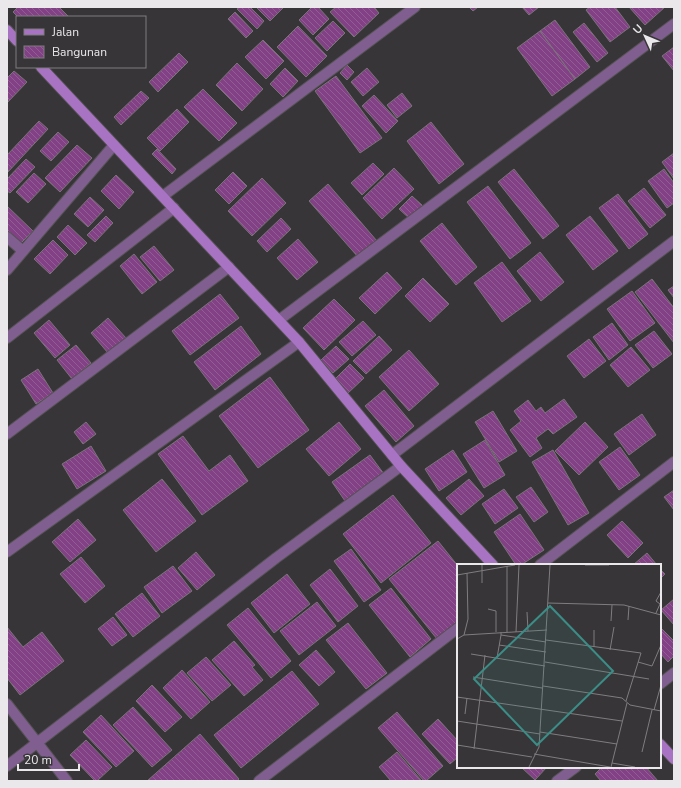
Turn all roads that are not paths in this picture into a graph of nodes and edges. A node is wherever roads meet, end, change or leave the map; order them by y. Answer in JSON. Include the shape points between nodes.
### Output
{"nodes":[{"id":1,"x":415,"y":7,"type":"edge"},
{"id":2,"x":674,"y":24,"type":"edge"},
{"id":3,"x":7,"y":30,"type":"edge"},
{"id":4,"x":16,"y":40,"type":"edge"},
{"id":5,"x":42,"y":68,"type":"edge"},
{"id":6,"x":114,"y":145,"type":"junction"},
{"id":7,"x":163,"y":196,"type":"junction"},
{"id":8,"x":174,"y":208,"type":"junction"},
{"id":9,"x":7,"y":237,"type":"edge"},
{"id":10,"x":674,"y":241,"type":"edge"},
{"id":11,"x":23,"y":251,"type":"junction"},
{"id":12,"x":229,"y":267,"type":"junction"},
{"id":13,"x":7,"y":270,"type":"edge"},
{"id":14,"x":279,"y":320,"type":"junction"},
{"id":15,"x":7,"y":338,"type":"edge"},
{"id":16,"x":299,"y":342,"type":"junction"},
{"id":17,"x":7,"y":434,"type":"edge"},
{"id":18,"x":392,"y":455,"type":"junction"},
{"id":19,"x":674,"y":462,"type":"edge"},
{"id":20,"x":401,"y":466,"type":"junction"},
{"id":21,"x":7,"y":552,"type":"edge"},
{"id":22,"x":492,"y":564,"type":"edge"},
{"id":23,"x":541,"y":564,"type":"edge"},
{"id":24,"x":457,"y":629,"type":"edge"},
{"id":25,"x":674,"y":673,"type":"edge"},
{"id":26,"x":661,"y":683,"type":"edge"},
{"id":27,"x":7,"y":704,"type":"edge"},
{"id":28,"x":38,"y":742,"type":"junction"},
{"id":29,"x":661,"y":745,"type":"edge"},
{"id":30,"x":674,"y":759,"type":"edge"},
{"id":31,"x":7,"y":766,"type":"edge"},
{"id":32,"x":575,"y":768,"type":"edge"},
{"id":33,"x":67,"y":781,"type":"edge"},
{"id":34,"x":259,"y":781,"type":"edge"},
{"id":35,"x":557,"y":781,"type":"edge"}],
"edges":[{"from":1,"to":7,"type":"street"},
{"from":2,"to":14,"type":"street"},
{"from":3,"to":4,"type":"street"},
{"from":5,"to":6,"type":"street"},
{"from":6,"to":7,"type":"street"},
{"from":6,"to":11,"type":"street"},
{"from":7,"to":8,"type":"street"},
{"from":8,"to":12,"type":"street"},
{"from":8,"to":15,"type":"street"},
{"from":9,"to":11,"type":"street"},
{"from":10,"to":18,"type":"street"},
{"from":11,"to":13,"type":"street"},
{"from":12,"to":14,"type":"street"},
{"from":12,"to":17,"type":"street"},
{"from":14,"to":16,"type":"street"},
{"from":16,"to":18,"type":"street"},
{"from":16,"to":21,"type":"street"},
{"from":18,"to":20,"type":"street"},
{"from":19,"to":23,"type":"street"},
{"from":20,"to":22,"type":"street"},
{"from":20,"to":28,"type":"street","via":[[276,558]]},
{"from":24,"to":34,"type":"street"},
{"from":25,"to":26,"type":"street"},
{"from":27,"to":28,"type":"street"},
{"from":28,"to":31,"type":"street"},
{"from":28,"to":33,"type":"street"},
{"from":29,"to":30,"type":"street"},
{"from":32,"to":35,"type":"street"}]}
